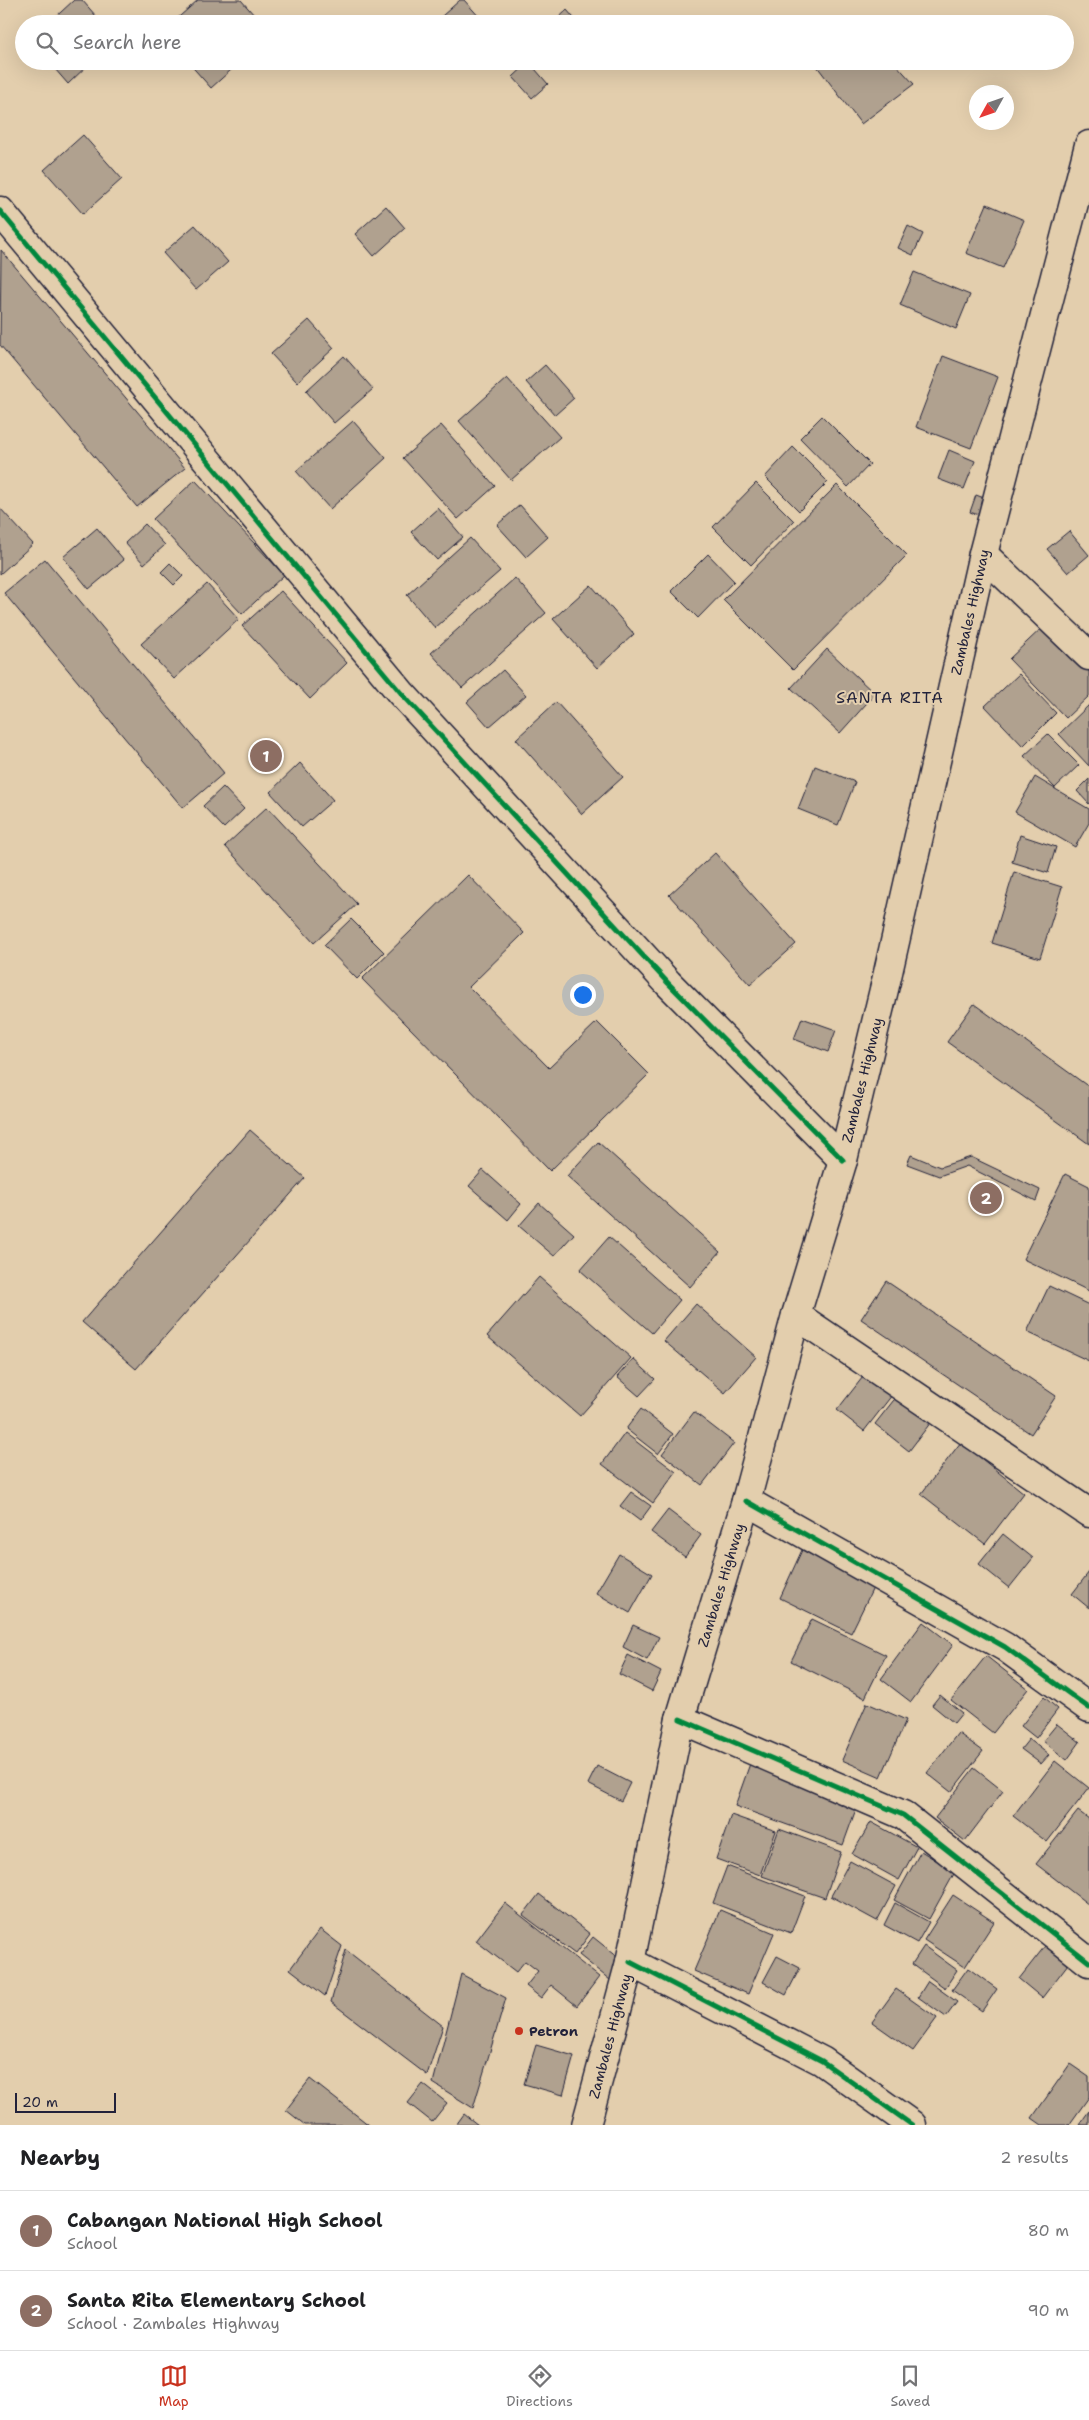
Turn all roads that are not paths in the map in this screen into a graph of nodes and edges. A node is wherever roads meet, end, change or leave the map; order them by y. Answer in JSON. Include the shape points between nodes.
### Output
{"nodes":[{"id":1,"x":1089,"y":145,"type":"edge"},
{"id":2,"x":0,"y":211,"type":"edge"},
{"id":3,"x":983,"y":554,"type":"junction"},
{"id":4,"x":1089,"y":656,"type":"edge"},
{"id":5,"x":843,"y":1160,"type":"junction"},
{"id":6,"x":796,"y":1314,"type":"junction"},
{"id":7,"x":746,"y":1501,"type":"junction"},
{"id":8,"x":1089,"y":1513,"type":"edge"},
{"id":9,"x":1089,"y":1708,"type":"edge"},
{"id":10,"x":680,"y":1719,"type":"junction"},
{"id":11,"x":630,"y":1962,"type":"junction"},
{"id":12,"x":1089,"y":1962,"type":"edge"},
{"id":13,"x":586,"y":2125,"type":"edge"},
{"id":14,"x":912,"y":2125,"type":"edge"}],
"edges":[{"from":1,"to":3,"type":"street","name":"Zambales Highway"},
{"from":2,"to":5,"type":"street","via":[[401,693],[668,983]]},
{"from":3,"to":4,"type":"street"},
{"from":3,"to":5,"type":"street","name":"Zambales Highway"},
{"from":5,"to":6,"type":"street","name":"Zambales Highway"},
{"from":6,"to":7,"type":"street","name":"Zambales Highway"},
{"from":6,"to":8,"type":"street"},
{"from":7,"to":9,"type":"street","via":[[1005,1647]]},
{"from":7,"to":10,"type":"street","name":"Zambales Highway"},
{"from":10,"to":11,"type":"street","name":"Zambales Highway"},
{"from":10,"to":12,"type":"street","via":[[903,1815]]},
{"from":11,"to":13,"type":"street","name":"Zambales Highway"},
{"from":11,"to":14,"type":"street","via":[[822,2061]]}]}
